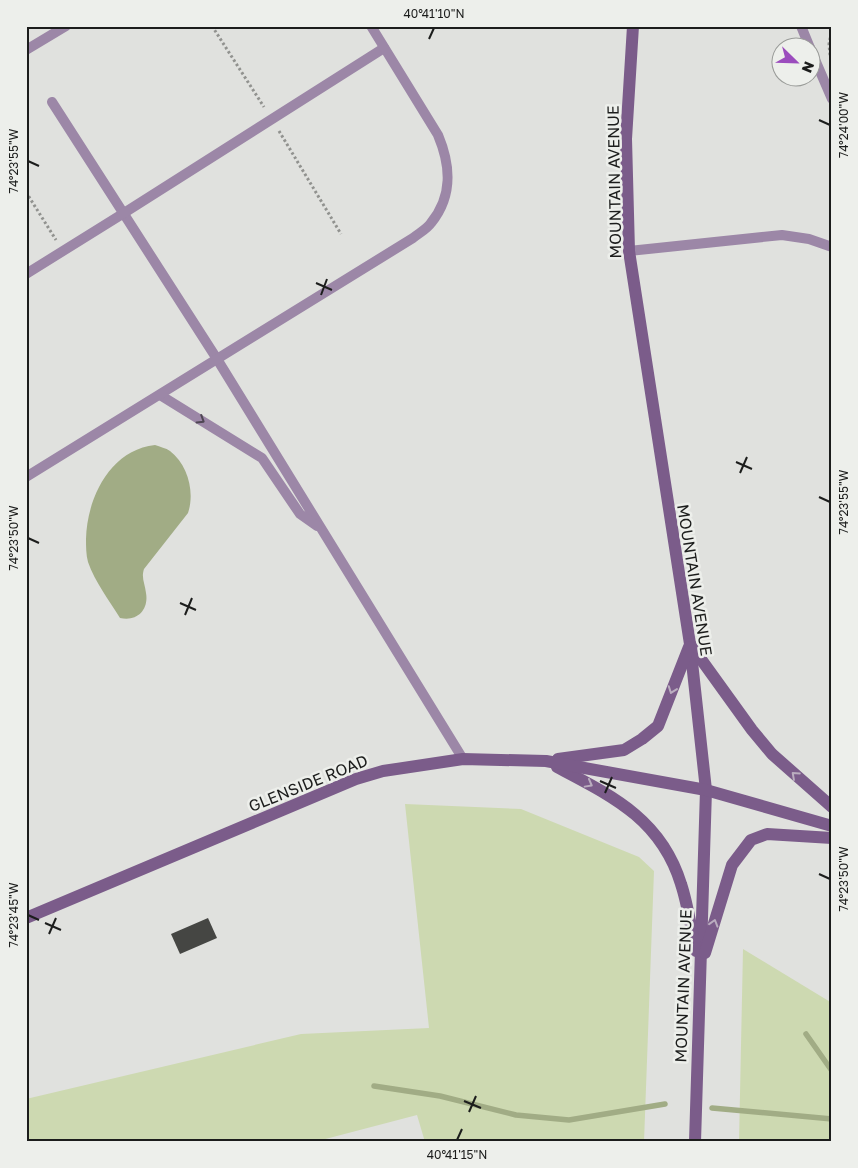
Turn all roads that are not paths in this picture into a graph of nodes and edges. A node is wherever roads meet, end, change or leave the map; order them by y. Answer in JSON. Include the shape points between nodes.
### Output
{"nodes":[{"id":1,"x":66,"y":26,"type":"edge"},
{"id":2,"x":371,"y":26,"type":"edge"},
{"id":3,"x":633,"y":26,"type":"edge"},
{"id":4,"x":801,"y":26,"type":"edge"},
{"id":5,"x":808,"y":31,"type":"edge"},
{"id":6,"x":384,"y":48,"type":"junction"},
{"id":7,"x":26,"y":50,"type":"edge"},
{"id":8,"x":820,"y":72,"type":"edge"},
{"id":9,"x":832,"y":100,"type":"edge"},
{"id":10,"x":52,"y":102,"type":"dead end"},
{"id":11,"x":124,"y":213,"type":"junction"},
{"id":12,"x":832,"y":247,"type":"edge"},
{"id":13,"x":629,"y":251,"type":"junction"},
{"id":14,"x":26,"y":274,"type":"edge"},
{"id":15,"x":216,"y":359,"type":"junction"},
{"id":16,"x":160,"y":394,"type":"junction"},
{"id":17,"x":26,"y":477,"type":"edge"},
{"id":18,"x":321,"y":529,"type":"junction"},
{"id":19,"x":690,"y":644,"type":"junction"},
{"id":20,"x":463,"y":760,"type":"junction"},
{"id":21,"x":546,"y":761,"type":"junction"},
{"id":22,"x":706,"y":790,"type":"junction"},
{"id":23,"x":832,"y":807,"type":"edge"},
{"id":24,"x":832,"y":826,"type":"edge"},
{"id":25,"x":832,"y":838,"type":"edge"},
{"id":26,"x":26,"y":918,"type":"edge"},
{"id":27,"x":700,"y":969,"type":"junction"},
{"id":28,"x":695,"y":1142,"type":"edge"}],
"edges":[{"from":1,"to":7,"type":"lane"},
{"from":2,"to":6,"type":"lane"},
{"from":3,"to":13,"type":"main road","name":"MOUNTAIN AVENUE","via":[[626,139]]},
{"from":4,"to":5,"type":"lane"},
{"from":6,"to":11,"type":"lane"},
{"from":6,"to":15,"type":"lane","via":[[446,153],[448,176],[444,201],[430,224],[413,238]]},
{"from":8,"to":9,"type":"lane"},
{"from":10,"to":11,"type":"lane"},
{"from":11,"to":14,"type":"lane"},
{"from":11,"to":15,"type":"lane"},
{"from":12,"to":13,"type":"lane","via":[[782,235]]},
{"from":13,"to":19,"type":"main road","name":"MOUNTAIN AVENUE"},
{"from":15,"to":16,"type":"lane"},
{"from":15,"to":18,"type":"lane"},
{"from":16,"to":17,"type":"lane"},
{"from":16,"to":18,"type":"lane","one_way":true,"via":[[262,458],[300,514]]},
{"from":18,"to":20,"type":"lane"},
{"from":19,"to":21,"type":"main road","one_way":true,"via":[[658,726],[624,750]]},
{"from":19,"to":22,"type":"main road","name":"MOUNTAIN AVENUE"},
{"from":23,"to":19,"type":"main road","one_way":true,"via":[[762,742]]},
{"from":20,"to":21,"type":"main road","name":"GLENSIDE ROAD"},
{"from":20,"to":26,"type":"main road","name":"GLENSIDE ROAD","via":[[383,771],[356,779]]},
{"from":21,"to":22,"type":"main road","name":"GLENSIDE ROAD"},
{"from":21,"to":27,"type":"main road","one_way":true,"via":[[616,799],[638,816],[657,838],[673,862],[681,884]]},
{"from":22,"to":24,"type":"main road","name":"GLENSIDE ROAD"},
{"from":22,"to":27,"type":"main road","name":"MOUNTAIN AVENUE"},
{"from":27,"to":25,"type":"main road","one_way":true,"via":[[732,865],[751,840],[767,834]]},
{"from":27,"to":28,"type":"main road","name":"MOUNTAIN AVENUE"}]}
